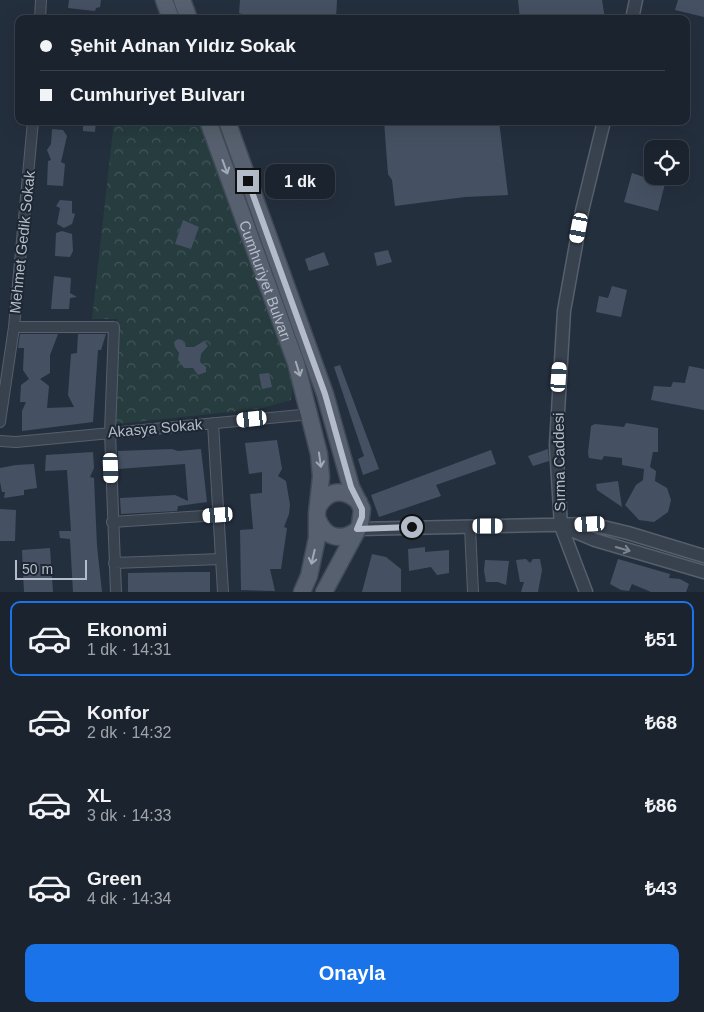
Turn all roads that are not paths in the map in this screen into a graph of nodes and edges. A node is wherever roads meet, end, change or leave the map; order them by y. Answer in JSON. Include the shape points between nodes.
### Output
{"nodes":[{"id":1,"x":41,"y":0,"type":"edge"},
{"id":2,"x":164,"y":0,"type":"edge"},
{"id":3,"x":182,"y":0,"type":"edge"},
{"id":4,"x":636,"y":0,"type":"edge"},
{"id":5,"x":40,"y":15,"type":"edge"},
{"id":6,"x":170,"y":15,"type":"edge"},
{"id":7,"x":188,"y":15,"type":"edge"},
{"id":8,"x":633,"y":15,"type":"edge"},
{"id":9,"x":33,"y":125,"type":"edge"},
{"id":10,"x":209,"y":125,"type":"edge"},
{"id":11,"x":228,"y":125,"type":"edge"},
{"id":12,"x":603,"y":125,"type":"edge"},
{"id":13,"x":14,"y":327,"type":"junction"},
{"id":14,"x":311,"y":414,"type":"junction"},
{"id":15,"x":0,"y":422,"type":"edge"},
{"id":16,"x":214,"y":423,"type":"junction"},
{"id":17,"x":110,"y":432,"type":"junction"},
{"id":18,"x":0,"y":441,"type":"edge"},
{"id":19,"x":359,"y":502,"type":"junction"},
{"id":20,"x":318,"y":513,"type":"junction"},
{"id":21,"x":218,"y":515,"type":"junction"},
{"id":22,"x":112,"y":522,"type":"junction"},
{"id":23,"x":470,"y":526,"type":"junction"},
{"id":24,"x":561,"y":526,"type":"junction"},
{"id":25,"x":356,"y":530,"type":"junction"},
{"id":26,"x":704,"y":556,"type":"edge"},
{"id":27,"x":221,"y":558,"type":"junction"},
{"id":28,"x":114,"y":563,"type":"junction"},
{"id":29,"x":704,"y":572,"type":"edge"},
{"id":30,"x":116,"y":592,"type":"edge"},
{"id":31,"x":223,"y":592,"type":"edge"},
{"id":32,"x":302,"y":592,"type":"edge"},
{"id":33,"x":324,"y":592,"type":"edge"},
{"id":34,"x":473,"y":592,"type":"edge"},
{"id":35,"x":586,"y":592,"type":"edge"}],
"edges":[{"from":1,"to":5,"type":"street"},
{"from":2,"to":6,"type":"main road"},
{"from":3,"to":7,"type":"main road"},
{"from":4,"to":8,"type":"street"},
{"from":9,"to":13,"type":"street","name":"Mehmet Gedik Sokak"},
{"from":10,"to":14,"type":"main road","name":"Cumhuriyet Bulvarı","one_way":true,"via":[[296,363]]},
{"from":11,"to":19,"type":"main road","name":"Cumhuriyet Bulvarı","via":[[325,394],[351,487]]},
{"from":12,"to":24,"type":"street","name":"Sırma Caddesi","via":[[582,211],[564,311],[556,445]]},
{"from":13,"to":15,"type":"street","name":"Mehmet Gedik Sokak"},
{"from":13,"to":17,"type":"street","via":[[114,327]]},
{"from":14,"to":16,"type":"street","name":"Akasya Sokak"},
{"from":14,"to":20,"type":"main road","name":"Cumhuriyet Bulvarı","one_way":true,"via":[[321,465]]},
{"from":16,"to":17,"type":"street","name":"Akasya Sokak"},
{"from":16,"to":21,"type":"street"},
{"from":17,"to":18,"type":"street","name":"Akasya Sokak"},
{"from":17,"to":22,"type":"street"},
{"from":19,"to":20,"type":"main road","via":[[353,496],[340,492],[327,496]]},
{"from":19,"to":25,"type":"main road","via":[[362,517]]},
{"from":20,"to":25,"type":"main road","via":[[324,531],[337,537]]},
{"from":20,"to":32,"type":"main road","name":"Cumhuriyet Bulvarı","one_way":true,"via":[[315,553]]},
{"from":21,"to":22,"type":"street"},
{"from":21,"to":27,"type":"street"},
{"from":22,"to":28,"type":"street"},
{"from":23,"to":24,"type":"street"},
{"from":23,"to":25,"type":"street"},
{"from":23,"to":34,"type":"street"},
{"from":24,"to":26,"type":"street","via":[[590,524]]},
{"from":24,"to":29,"type":"street","one_way":true,"via":[[595,540]]},
{"from":24,"to":35,"type":"street","name":"Sırma Caddesi"},
{"from":25,"to":33,"type":"main road"},
{"from":27,"to":28,"type":"street"},
{"from":27,"to":31,"type":"street"},
{"from":28,"to":30,"type":"street"}]}
